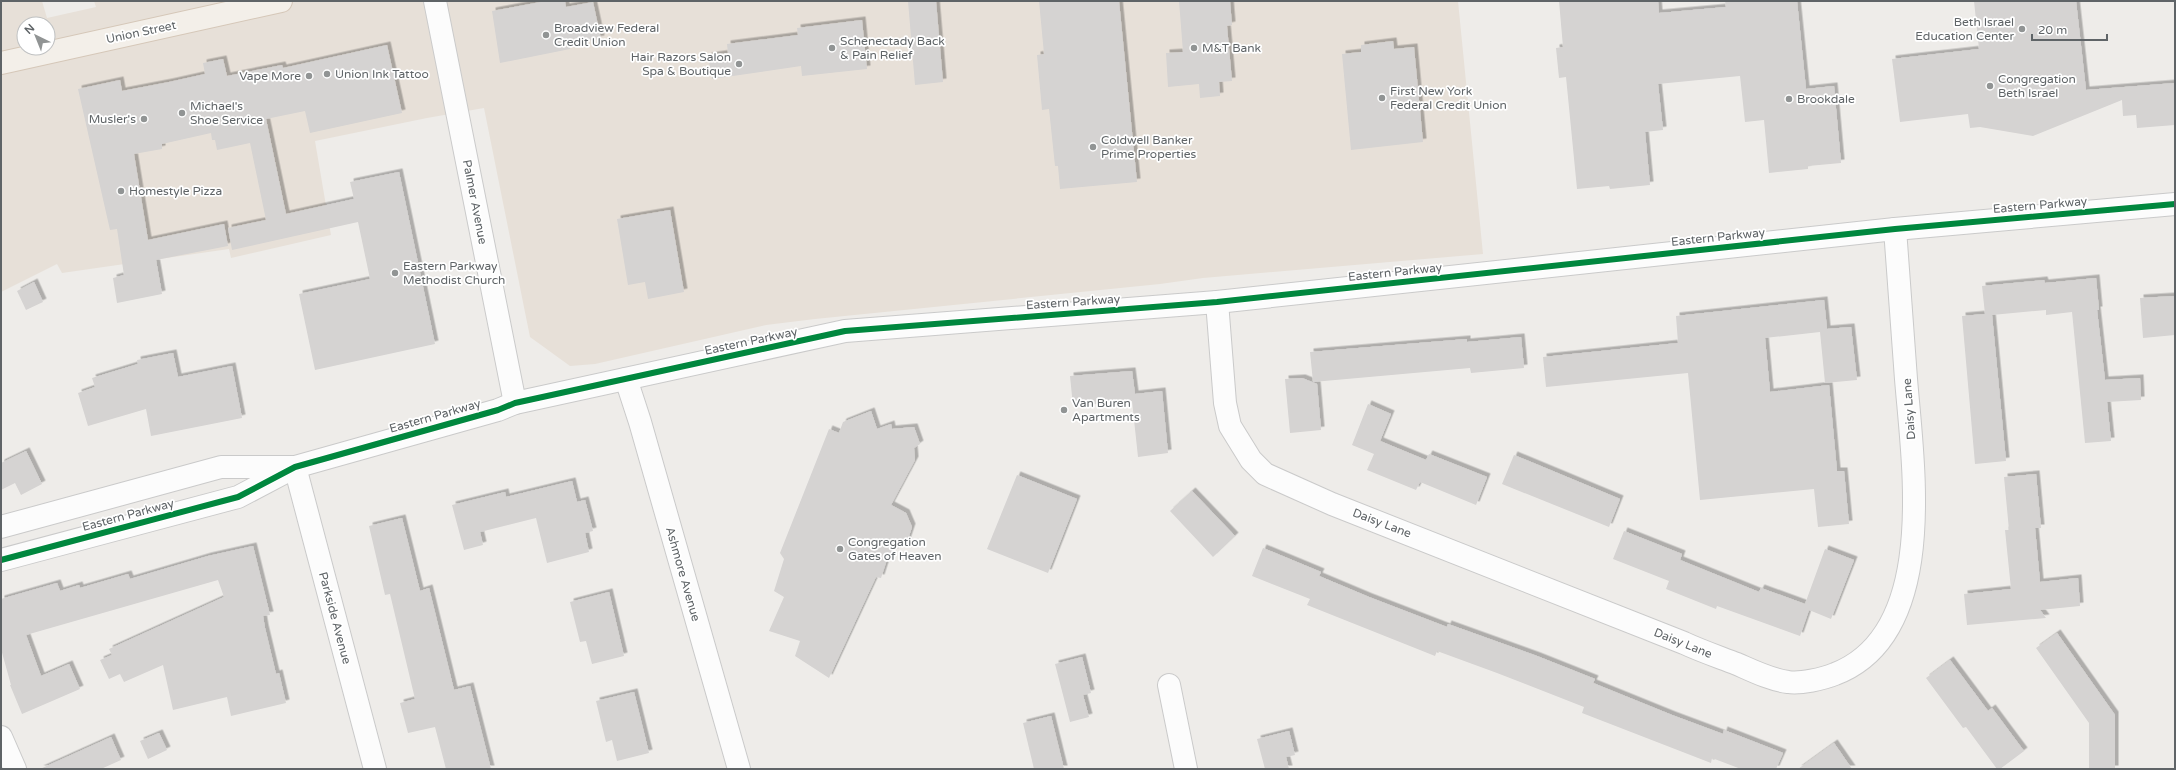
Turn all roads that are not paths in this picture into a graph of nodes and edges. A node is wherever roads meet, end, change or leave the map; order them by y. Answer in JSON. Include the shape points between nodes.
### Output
{"nodes":[{"id":1,"x":281,"y":1,"type":"edge"},
{"id":2,"x":435,"y":1,"type":"edge"},
{"id":3,"x":1,"y":63,"type":"edge"},
{"id":4,"x":2175,"y":204,"type":"edge"},
{"id":5,"x":1895,"y":229,"type":"junction"},
{"id":6,"x":1217,"y":302,"type":"junction"},
{"id":7,"x":626,"y":379,"type":"junction"},
{"id":8,"x":516,"y":402,"type":"junction"},
{"id":9,"x":295,"y":467,"type":"junction"},
{"id":10,"x":1,"y":527,"type":"edge"},
{"id":11,"x":1,"y":560,"type":"edge"},
{"id":12,"x":1168,"y":685,"type":"dead end"},
{"id":13,"x":1,"y":737,"type":"edge"},
{"id":14,"x":15,"y":769,"type":"edge"},
{"id":15,"x":375,"y":769,"type":"edge"},
{"id":16,"x":739,"y":769,"type":"edge"},
{"id":17,"x":1186,"y":769,"type":"edge"}],
"edges":[{"from":1,"to":3,"type":"main road","name":"Union Street"},
{"from":2,"to":8,"type":"street","name":"Palmer Avenue"},
{"from":4,"to":5,"type":"street","name":"Eastern Parkway"},
{"from":5,"to":6,"type":"street","name":"Eastern Parkway"},
{"from":5,"to":6,"type":"street","name":"Daisy Lane","via":[[1915,523],[1908,573],[1895,615],[1869,653],[1848,669],[1824,679],[1790,683],[1775,680],[1718,656],[1707,654],[1332,504],[1265,474],[1251,460],[1230,426],[1225,403]]},
{"from":6,"to":7,"type":"street","name":"Eastern Parkway","via":[[846,331]]},
{"from":7,"to":8,"type":"street","name":"Eastern Parkway"},
{"from":7,"to":16,"type":"street","name":"Ashmore Avenue"},
{"from":8,"to":9,"type":"street","name":"Eastern Parkway","via":[[498,410]]},
{"from":9,"to":10,"type":"street","name":"Eastern Parkway","via":[[221,467]]},
{"from":9,"to":11,"type":"street","name":"Eastern Parkway","via":[[238,498]]},
{"from":9,"to":15,"type":"street","name":"Parkside Avenue"},
{"from":12,"to":17,"type":"street"},
{"from":13,"to":14,"type":"street"}]}
